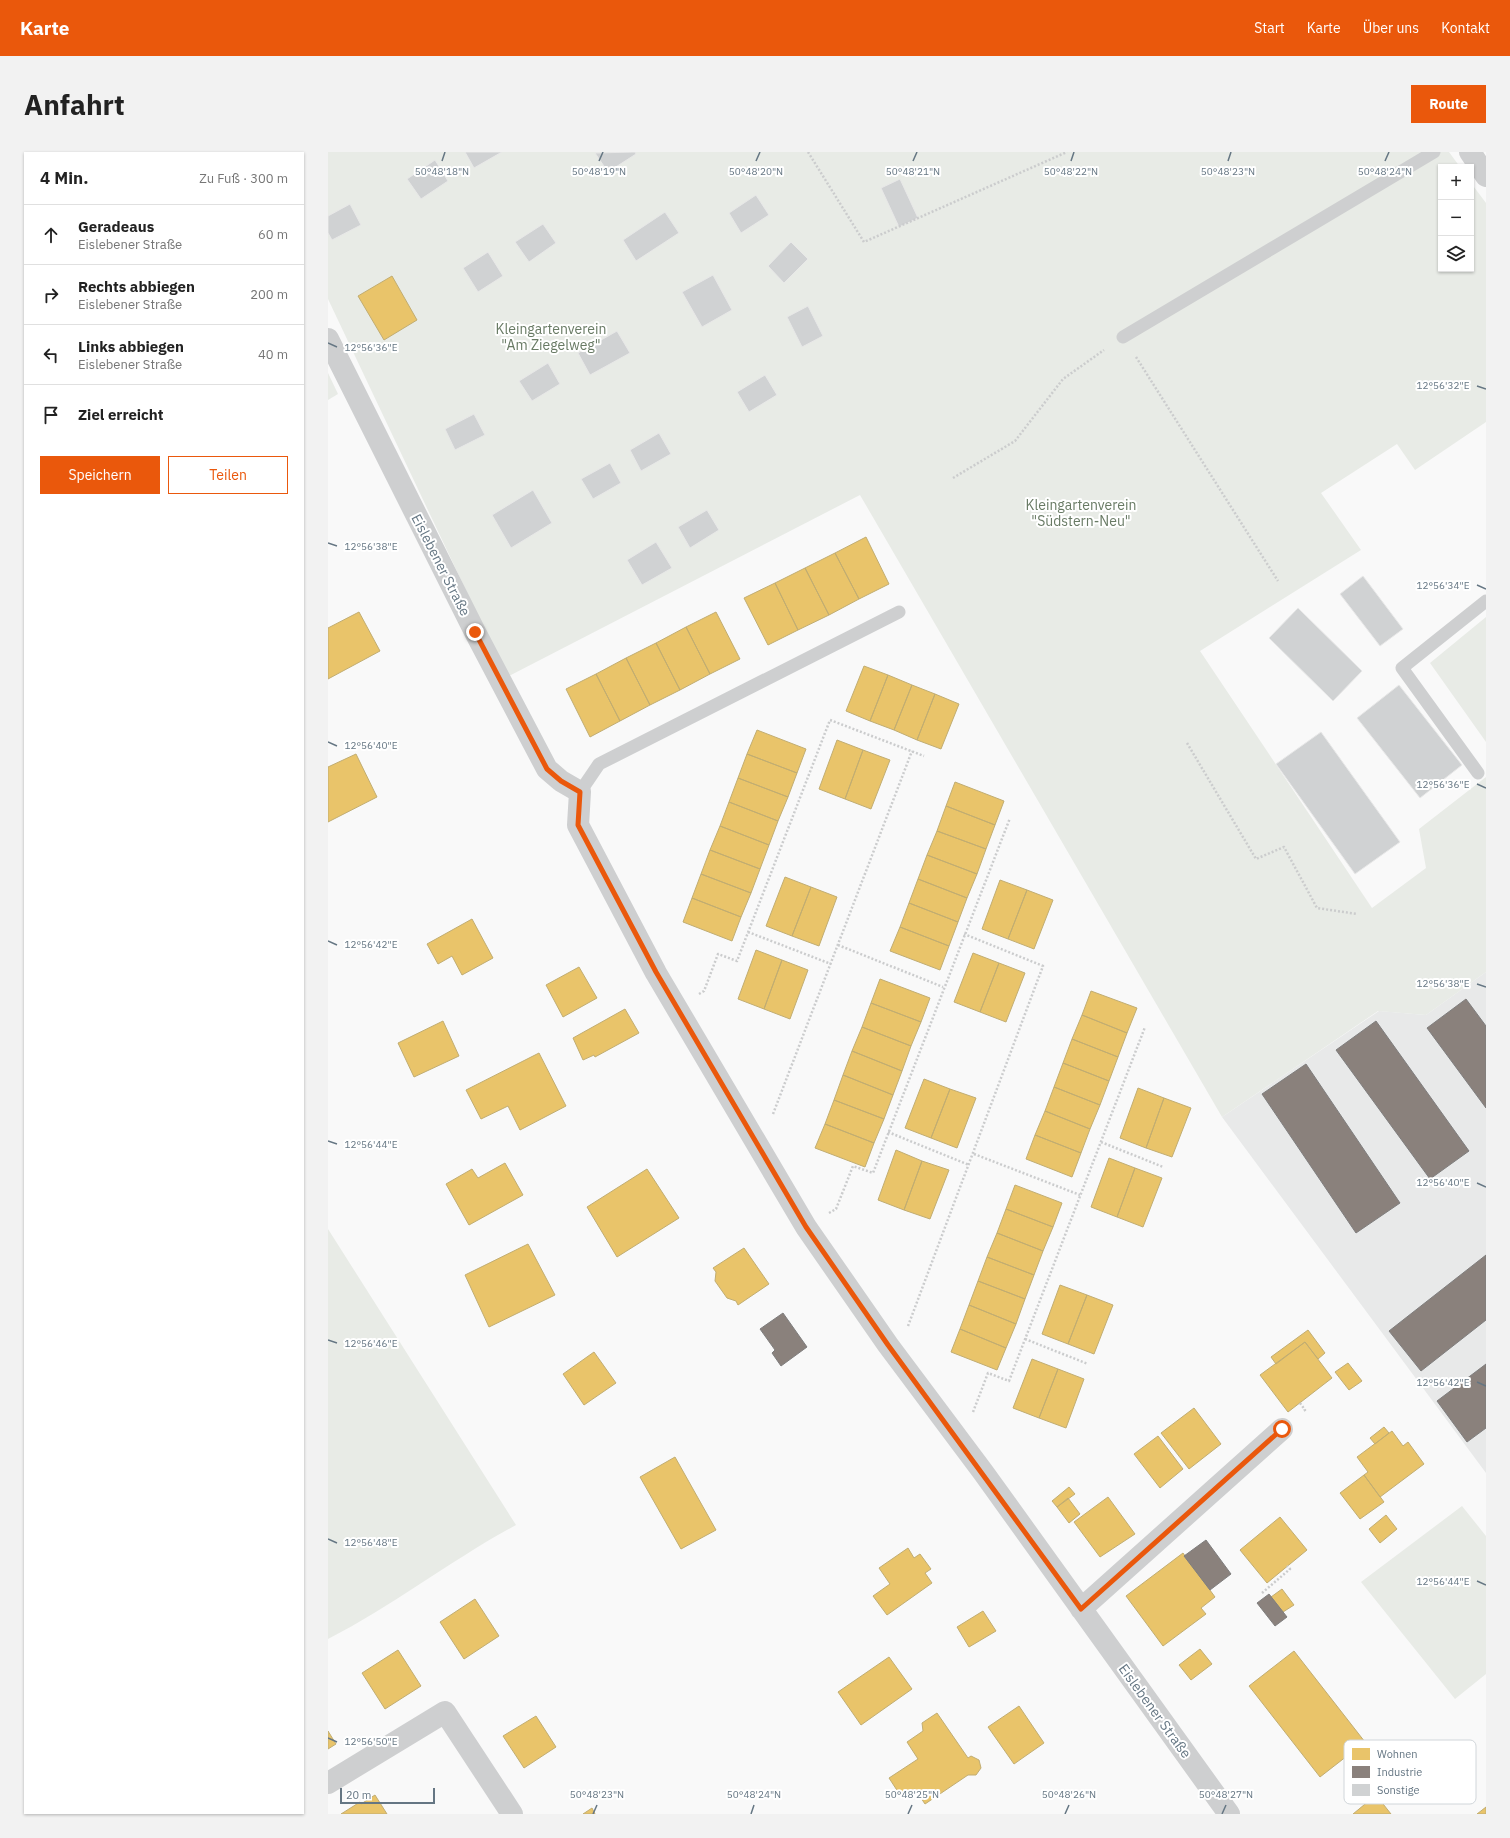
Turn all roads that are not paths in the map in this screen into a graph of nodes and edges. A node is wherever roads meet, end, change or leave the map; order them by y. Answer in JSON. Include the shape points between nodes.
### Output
{"nodes":[{"id":1,"x":1434,"y":152,"type":"edge"},
{"id":2,"x":1470,"y":152,"type":"edge"},
{"id":3,"x":1486,"y":176,"type":"edge"},
{"id":4,"x":1123,"y":337,"type":"road end"},
{"id":5,"x":328,"y":339,"type":"edge"},
{"id":6,"x":1486,"y":601,"type":"edge"},
{"id":7,"x":899,"y":612,"type":"dead end"},
{"id":8,"x":1478,"y":773,"type":"dead end"},
{"id":9,"x":580,"y":792,"type":"junction"},
{"id":10,"x":1282,"y":1429,"type":"dead end"},
{"id":11,"x":1081,"y":1609,"type":"junction"},
{"id":12,"x":328,"y":1783,"type":"edge"},
{"id":13,"x":512,"y":1814,"type":"edge"},
{"id":14,"x":1229,"y":1814,"type":"edge"}],
"edges":[{"from":1,"to":4,"type":"lane"},
{"from":2,"to":3,"type":"street"},
{"from":5,"to":9,"type":"street","name":"Eislebener Straße","via":[[547,769]]},
{"from":6,"to":8,"type":"lane","via":[[1402,668]]},
{"from":7,"to":9,"type":"lane","via":[[599,764]]},
{"from":9,"to":11,"type":"street","name":"Eislebener Straße","via":[[578,825],[656,972],[806,1227],[888,1345]]},
{"from":10,"to":11,"type":"street"},
{"from":11,"to":14,"type":"street","name":"Eislebener Straße"},
{"from":12,"to":13,"type":"street","via":[[445,1712]]}]}
